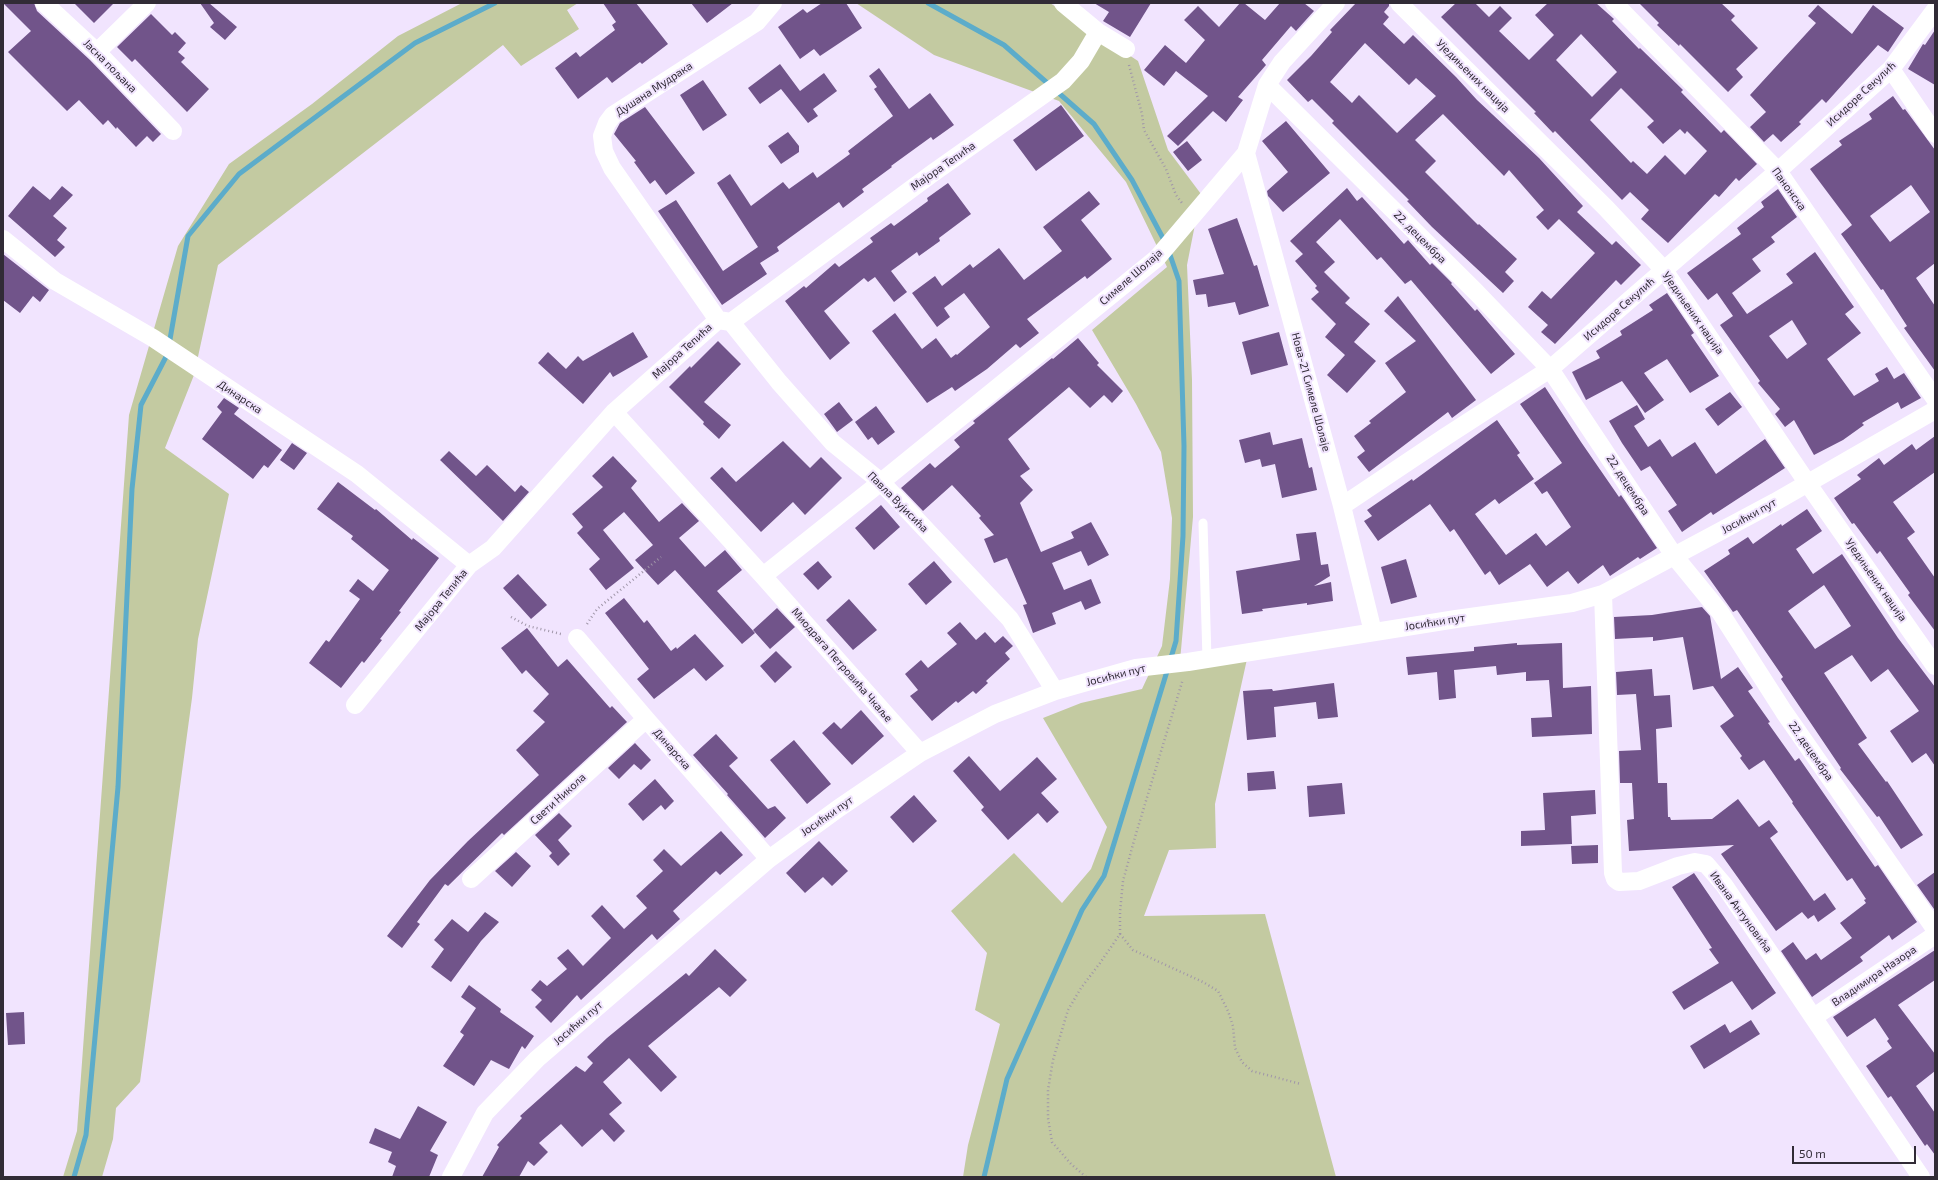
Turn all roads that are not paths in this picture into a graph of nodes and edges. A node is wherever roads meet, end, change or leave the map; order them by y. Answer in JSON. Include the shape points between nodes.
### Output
{"nodes":[{"id":1,"x":44,"y":3,"type":"edge"},
{"id":2,"x":147,"y":3,"type":"edge"},
{"id":3,"x":773,"y":3,"type":"edge"},
{"id":4,"x":1062,"y":3,"type":"edge"},
{"id":5,"x":1336,"y":3,"type":"edge"},
{"id":6,"x":1399,"y":3,"type":"edge"},
{"id":7,"x":1614,"y":3,"type":"edge"},
{"id":8,"x":1935,"y":10,"type":"edge"},
{"id":9,"x":1098,"y":32,"type":"junction"},
{"id":10,"x":1126,"y":49,"type":"road end"},
{"id":11,"x":97,"y":52,"type":"junction"},
{"id":12,"x":1891,"y":69,"type":"junction"},
{"id":13,"x":1267,"y":85,"type":"junction"},
{"id":14,"x":173,"y":131,"type":"dead end"},
{"id":15,"x":1935,"y":134,"type":"edge"},
{"id":16,"x":1246,"y":153,"type":"junction"},
{"id":17,"x":1778,"y":171,"type":"junction"},
{"id":18,"x":3,"y":239,"type":"edge"},
{"id":19,"x":1664,"y":270,"type":"junction"},
{"id":20,"x":724,"y":321,"type":"junction"},
{"id":21,"x":1550,"y":369,"type":"junction"},
{"id":22,"x":1935,"y":399,"type":"edge"},
{"id":23,"x":1935,"y":410,"type":"edge"},
{"id":24,"x":614,"y":412,"type":"junction"},
{"id":25,"x":881,"y":482,"type":"junction"},
{"id":26,"x":1808,"y":484,"type":"junction"},
{"id":27,"x":1342,"y":506,"type":"junction"},
{"id":28,"x":1203,"y":523,"type":"dead end"},
{"id":29,"x":1675,"y":557,"type":"junction"},
{"id":30,"x":469,"y":565,"type":"junction"},
{"id":31,"x":763,"y":576,"type":"junction"},
{"id":32,"x":1603,"y":594,"type":"junction"},
{"id":33,"x":1373,"y":632,"type":"junction"},
{"id":34,"x":577,"y":638,"type":"road end"},
{"id":35,"x":1207,"y":659,"type":"junction"},
{"id":36,"x":1935,"y":666,"type":"edge"},
{"id":37,"x":1055,"y":691,"type":"junction"},
{"id":38,"x":355,"y":705,"type":"dead end"},
{"id":39,"x":646,"y":719,"type":"junction"},
{"id":40,"x":920,"y":753,"type":"junction"},
{"id":41,"x":769,"y":858,"type":"junction"},
{"id":42,"x":471,"y":879,"type":"dead end"},
{"id":43,"x":1935,"y":928,"type":"edge"},
{"id":44,"x":1935,"y":935,"type":"edge"},
{"id":45,"x":1814,"y":1017,"type":"junction"},
{"id":46,"x":451,"y":1177,"type":"edge"},
{"id":47,"x":1921,"y":1177,"type":"edge"}],
"edges":[{"from":1,"to":11,"type":"street","name":"Јасна пољана"},
{"from":2,"to":11,"type":"street"},
{"from":3,"to":20,"type":"street","name":"Душана Мудрака","via":[[757,22],[613,116],[602,136],[604,151],[612,168]]},
{"from":4,"to":9,"type":"street"},
{"from":5,"to":13,"type":"street","name":"Симеле Шолаја","via":[[1282,62]]},
{"from":6,"to":19,"type":"street","name":"Уједињених нација","via":[[1606,208]]},
{"from":7,"to":17,"type":"street","name":"Панонска"},
{"from":8,"to":12,"type":"street","name":"Исидоре Секулић"},
{"from":9,"to":10,"type":"street"},
{"from":9,"to":20,"type":"street","name":"Мајора Тепића","via":[[1081,61],[1063,81]]},
{"from":11,"to":14,"type":"street","name":"Јасна пољана"},
{"from":12,"to":15,"type":"street"},
{"from":12,"to":17,"type":"street","name":"Исидоре Секулић"},
{"from":13,"to":16,"type":"street","name":"Симеле Шолаја"},
{"from":13,"to":21,"type":"street","name":"22. децембра"},
{"from":16,"to":25,"type":"street","name":"Симеле Шолаја","via":[[1156,258]]},
{"from":16,"to":27,"type":"street","name":"Нова-21 Симеле Шолаје"},
{"from":17,"to":19,"type":"street","name":"Исидоре Секулић"},
{"from":17,"to":22,"type":"street","name":"Панонска"},
{"from":18,"to":30,"type":"street","name":"Динарска","via":[[55,281],[153,338],[357,474]]},
{"from":19,"to":21,"type":"street","name":"Исидоре Секулић"},
{"from":19,"to":26,"type":"street","name":"Уједињених нација"},
{"from":20,"to":24,"type":"street","name":"Мајора Тепића"},
{"from":20,"to":25,"type":"street","name":"Павла Вујисића","via":[[833,443]]},
{"from":21,"to":27,"type":"street","name":"Исидоре Секулић"},
{"from":21,"to":29,"type":"street","name":"22. децембра"},
{"from":23,"to":26,"type":"street","name":"Јосићки пут"},
{"from":24,"to":30,"type":"street","name":"Мајора Тепића","via":[[493,548]]},
{"from":24,"to":31,"type":"street","name":"Миодрага Петровића Чкаље"},
{"from":25,"to":31,"type":"street"},
{"from":25,"to":37,"type":"street","name":"Павла Вујисића","via":[[1010,619]]},
{"from":26,"to":29,"type":"street","name":"Јосићки пут"},
{"from":26,"to":36,"type":"street","name":"Уједињених нација"},
{"from":27,"to":33,"type":"street","name":"Нова-21 Симеле Шолаје"},
{"from":28,"to":35,"type":"lane"},
{"from":29,"to":32,"type":"street","name":"Јосићки пут"},
{"from":29,"to":43,"type":"street","name":"22. децембра","via":[[1720,612],[1784,712]]},
{"from":30,"to":38,"type":"street","name":"Мајора Тепића"},
{"from":31,"to":40,"type":"street","name":"Миодрага Петровића Чкаље"},
{"from":32,"to":33,"type":"street","name":"Јосићки пут","via":[[1572,603]]},
{"from":32,"to":45,"type":"street","name":"Ивана Антуновића","via":[[1615,879],[1619,882],[1639,881],[1678,866],[1695,862],[1706,864],[1724,885]]},
{"from":33,"to":35,"type":"street","name":"Јосићки пут"},
{"from":34,"to":39,"type":"street","name":"Динарска"},
{"from":35,"to":37,"type":"street","name":"Јосићки пут","via":[[1136,668]]},
{"from":37,"to":40,"type":"street","name":"Јосићки пут","via":[[995,714]]},
{"from":39,"to":41,"type":"street","name":"Динарска"},
{"from":39,"to":42,"type":"street","name":"Свети Никола"},
{"from":40,"to":41,"type":"street","name":"Јосићки пут"},
{"from":41,"to":46,"type":"street","name":"Јосићки пут","via":[[536,1059],[485,1114]]},
{"from":44,"to":45,"type":"street","name":"Владимира Назора"},
{"from":45,"to":47,"type":"street","name":"Ивана Антуновића"}]}
